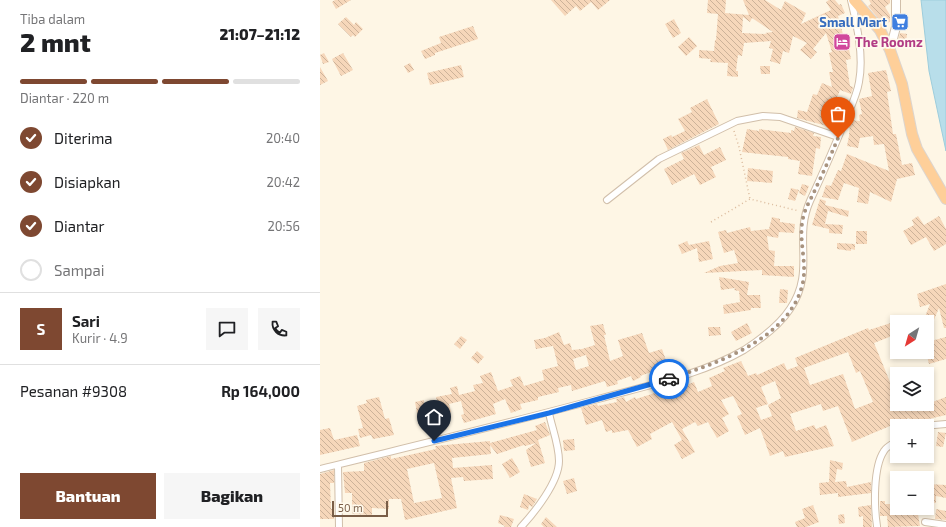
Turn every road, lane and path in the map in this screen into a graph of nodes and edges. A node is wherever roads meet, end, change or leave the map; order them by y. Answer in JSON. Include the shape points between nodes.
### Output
{"nodes":[{"id":1,"x":852,"y":0,"type":"edge"},
{"id":2,"x":896,"y":0,"type":"edge"},
{"id":3,"x":890,"y":50,"type":"junction"},
{"id":4,"x":731,"y":122,"type":"junction"},
{"id":5,"x":838,"y":138,"type":"junction"},
{"id":6,"x":750,"y":199,"type":"junction"},
{"id":7,"x":946,"y":199,"type":"edge"},
{"id":8,"x":607,"y":200,"type":"dead end"},
{"id":9,"x":805,"y":212,"type":"junction"},
{"id":10,"x":711,"y":222,"type":"dead end"},
{"id":11,"x":549,"y":413,"type":"junction"},
{"id":12,"x":946,"y":424,"type":"edge"},
{"id":13,"x":934,"y":425,"type":"edge"},
{"id":14,"x":890,"y":446,"type":"edge"},
{"id":15,"x":338,"y":465,"type":"junction"},
{"id":16,"x":320,"y":469,"type":"edge"},
{"id":17,"x":925,"y":522,"type":"dead end"},
{"id":18,"x":946,"y":525,"type":"edge"},
{"id":19,"x":877,"y":526,"type":"dead end"},
{"id":20,"x":339,"y":527,"type":"edge"},
{"id":21,"x":521,"y":527,"type":"edge"}],
"edges":[{"from":1,"to":3,"type":"highway","via":[[880,30]]},
{"from":1,"to":5,"type":"street","via":[[860,57],[859,82]]},
{"from":2,"to":3,"type":"street","via":[[896,27]]},
{"from":3,"to":7,"type":"highway","via":[[902,84],[916,149]]},
{"from":4,"to":5,"type":"street","via":[[763,116],[780,117]]},
{"from":4,"to":6,"type":"path"},
{"from":4,"to":8,"type":"street","via":[[659,159]]},
{"from":5,"to":9,"type":"street"},
{"from":6,"to":9,"type":"path"},
{"from":6,"to":10,"type":"path"},
{"from":9,"to":11,"type":"street","via":[[802,224],[803,282],[797,298],[780,323],[743,350],[711,365],[660,383]]},
{"from":11,"to":15,"type":"street"},
{"from":11,"to":21,"type":"street","via":[[558,455],[557,470],[539,507]]},
{"from":12,"to":13,"type":"street"},
{"from":14,"to":19,"type":"street","via":[[881,457],[874,501]]},
{"from":15,"to":16,"type":"street"},
{"from":15,"to":20,"type":"street"},
{"from":17,"to":18,"type":"street"}]}
